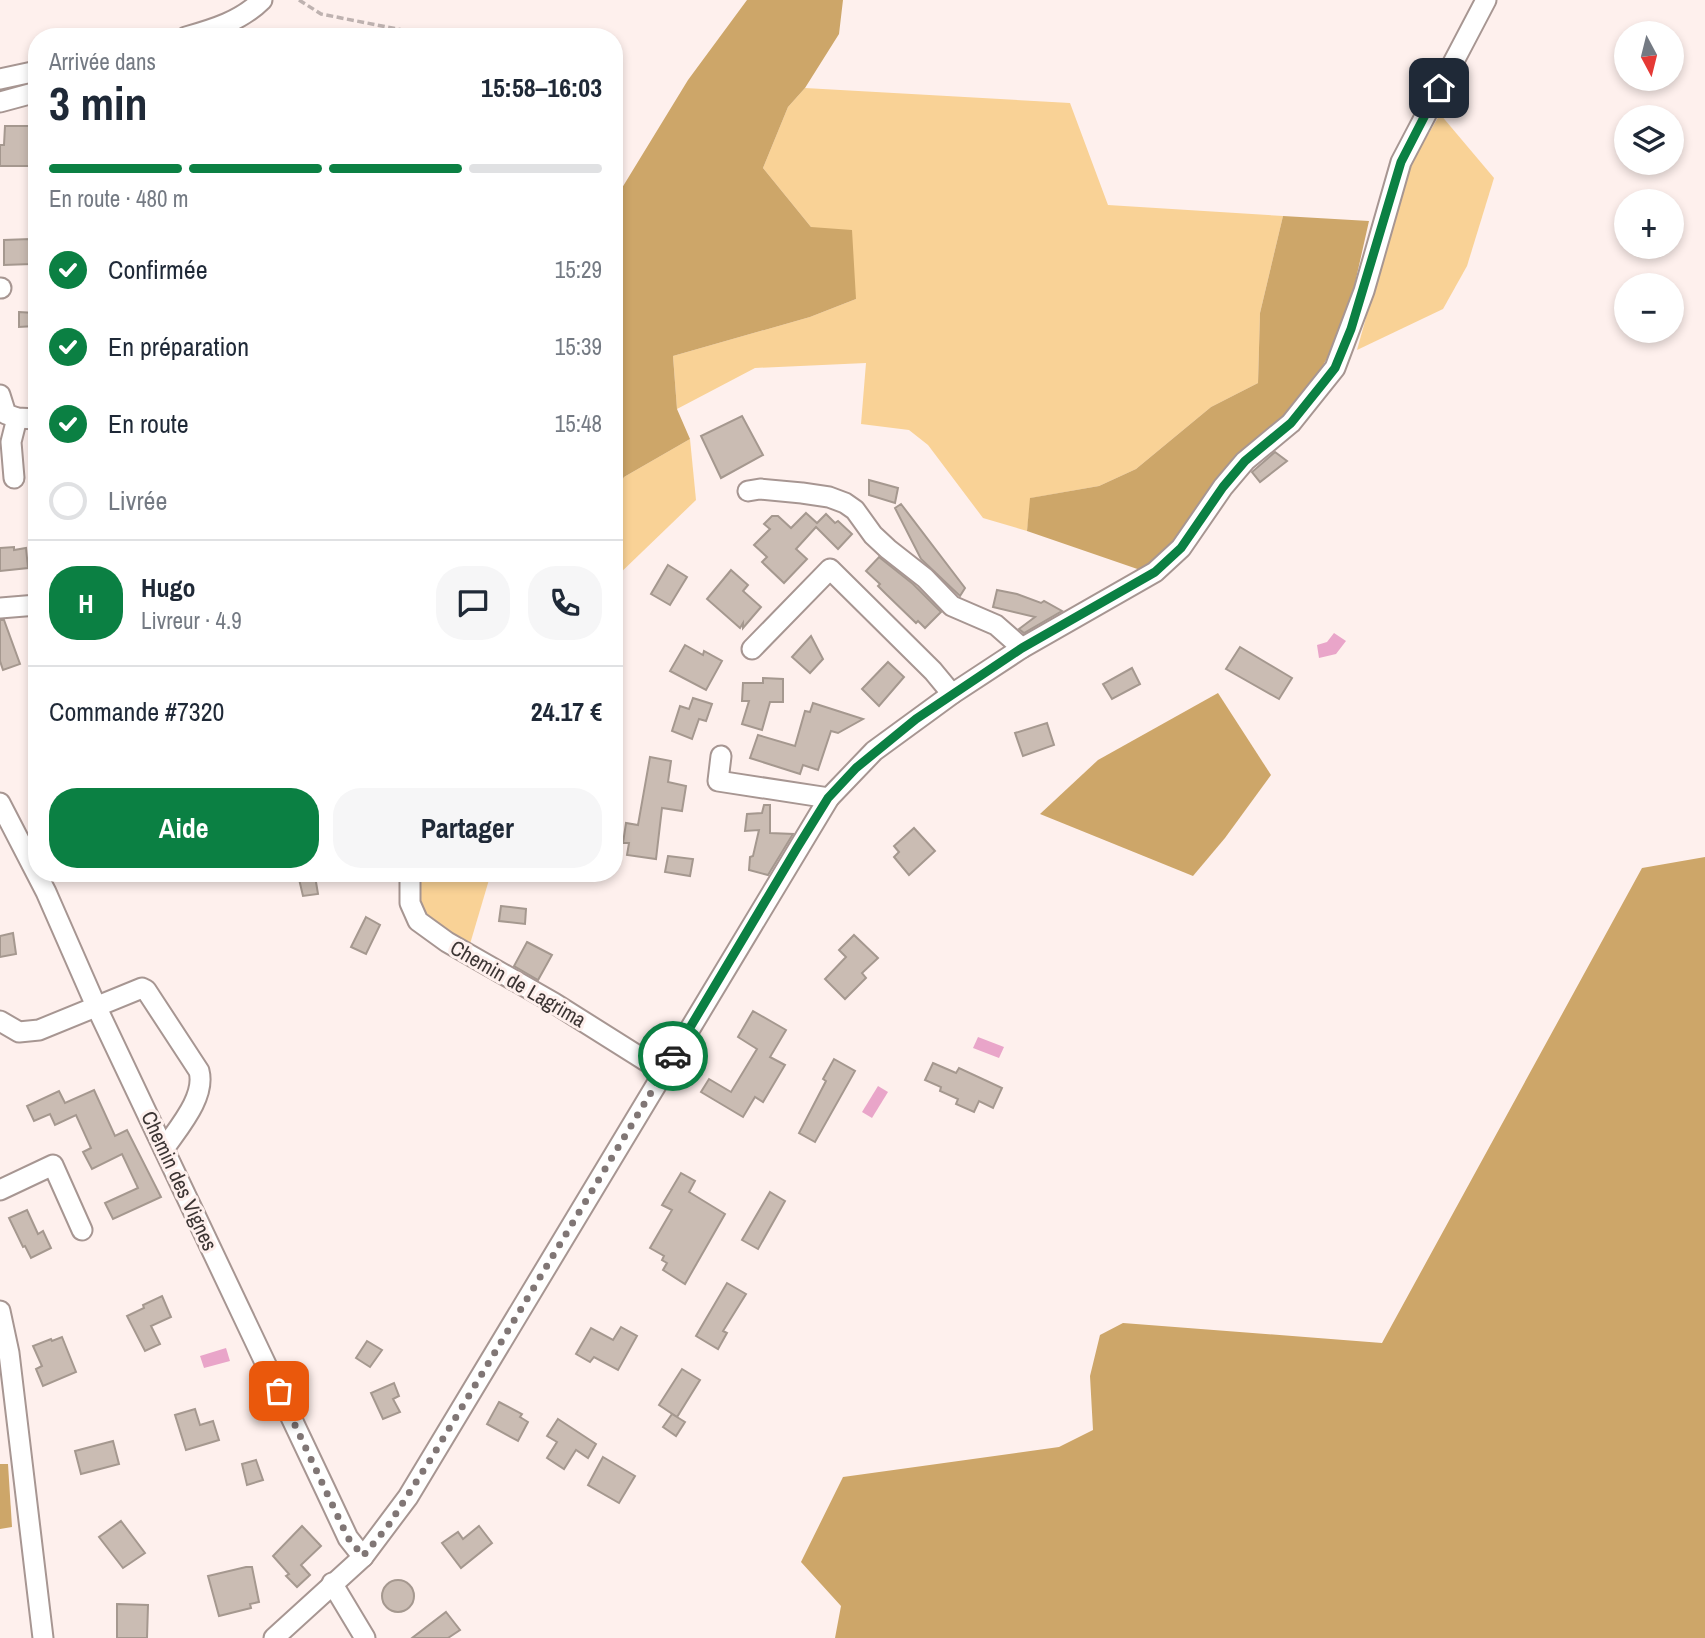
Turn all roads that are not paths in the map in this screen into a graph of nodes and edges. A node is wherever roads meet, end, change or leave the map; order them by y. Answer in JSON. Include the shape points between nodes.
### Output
{"nodes":[{"id":1,"x":262,"y":0,"type":"edge"},
{"id":2,"x":1486,"y":0,"type":"edge"},
{"id":3,"x":218,"y":28,"type":"edge"},
{"id":4,"x":28,"y":73,"type":"edge"},
{"id":5,"x":0,"y":79,"type":"edge"},
{"id":6,"x":28,"y":94,"type":"edge"},
{"id":7,"x":0,"y":102,"type":"edge"},
{"id":8,"x":0,"y":395,"type":"edge"},
{"id":9,"x":27,"y":418,"type":"edge"},
{"id":10,"x":14,"y":478,"type":"dead end"},
{"id":11,"x":748,"y":491,"type":"dead end"},
{"id":12,"x":28,"y":606,"type":"edge"},
{"id":13,"x":0,"y":608,"type":"edge"},
{"id":14,"x":1022,"y":648,"type":"junction"},
{"id":15,"x":752,"y":649,"type":"dead end"},
{"id":16,"x":952,"y":694,"type":"junction"},
{"id":17,"x":720,"y":756,"type":"dead end"},
{"id":18,"x":828,"y":798,"type":"junction"},
{"id":19,"x":0,"y":803,"type":"edge"},
{"id":20,"x":28,"y":858,"type":"edge"},
{"id":21,"x":40,"y":882,"type":"edge"},
{"id":22,"x":410,"y":882,"type":"edge"},
{"id":23,"x":96,"y":1006,"type":"junction"},
{"id":24,"x":0,"y":1021,"type":"edge"},
{"id":25,"x":662,"y":1071,"type":"junction"},
{"id":26,"x":164,"y":1149,"type":"junction"},
{"id":27,"x":0,"y":1190,"type":"edge"},
{"id":28,"x":82,"y":1230,"type":"dead end"},
{"id":29,"x":0,"y":1311,"type":"edge"},
{"id":30,"x":363,"y":1556,"type":"junction"},
{"id":31,"x":332,"y":1583,"type":"junction"},
{"id":32,"x":43,"y":1638,"type":"edge"},
{"id":33,"x":274,"y":1638,"type":"edge"},
{"id":34,"x":365,"y":1638,"type":"edge"}],
"edges":[{"from":1,"to":3,"type":"street"},
{"from":2,"to":14,"type":"street","via":[[1401,162],[1364,291],[1335,368],[1291,423],[1245,461],[1181,548],[1155,572]]},
{"from":4,"to":5,"type":"street"},
{"from":6,"to":7,"type":"street"},
{"from":8,"to":9,"type":"street","via":[[6,414]]},
{"from":9,"to":10,"type":"street","via":[[11,442]]},
{"from":11,"to":14,"type":"street","via":[[802,493],[845,503],[888,550],[952,606],[996,625]]},
{"from":12,"to":13,"type":"street"},
{"from":14,"to":16,"type":"street"},
{"from":15,"to":16,"type":"street","via":[[830,569]]},
{"from":16,"to":18,"type":"street","via":[[874,751]]},
{"from":17,"to":18,"type":"street","via":[[718,781]]},
{"from":18,"to":25,"type":"street"},
{"from":19,"to":20,"type":"street","name":"Chemin des Vignes"},
{"from":21,"to":23,"type":"street","name":"Chemin des Vignes"},
{"from":22,"to":25,"type":"street","name":"Chemin de Lagrima","via":[[410,903],[418,920],[447,942]]},
{"from":23,"to":24,"type":"street","via":[[39,1030],[19,1032]]},
{"from":23,"to":26,"type":"street","name":"Chemin des Vignes"},
{"from":23,"to":26,"type":"street","via":[[146,990],[199,1071],[198,1095]]},
{"from":25,"to":30,"type":"street","via":[[432,1457]]},
{"from":26,"to":30,"type":"street","name":"Chemin des Vignes","via":[[348,1538]]},
{"from":27,"to":28,"type":"street","via":[[53,1165]]},
{"from":29,"to":32,"type":"street"},
{"from":30,"to":31,"type":"street"},
{"from":31,"to":33,"type":"street"},
{"from":31,"to":34,"type":"street"}]}
